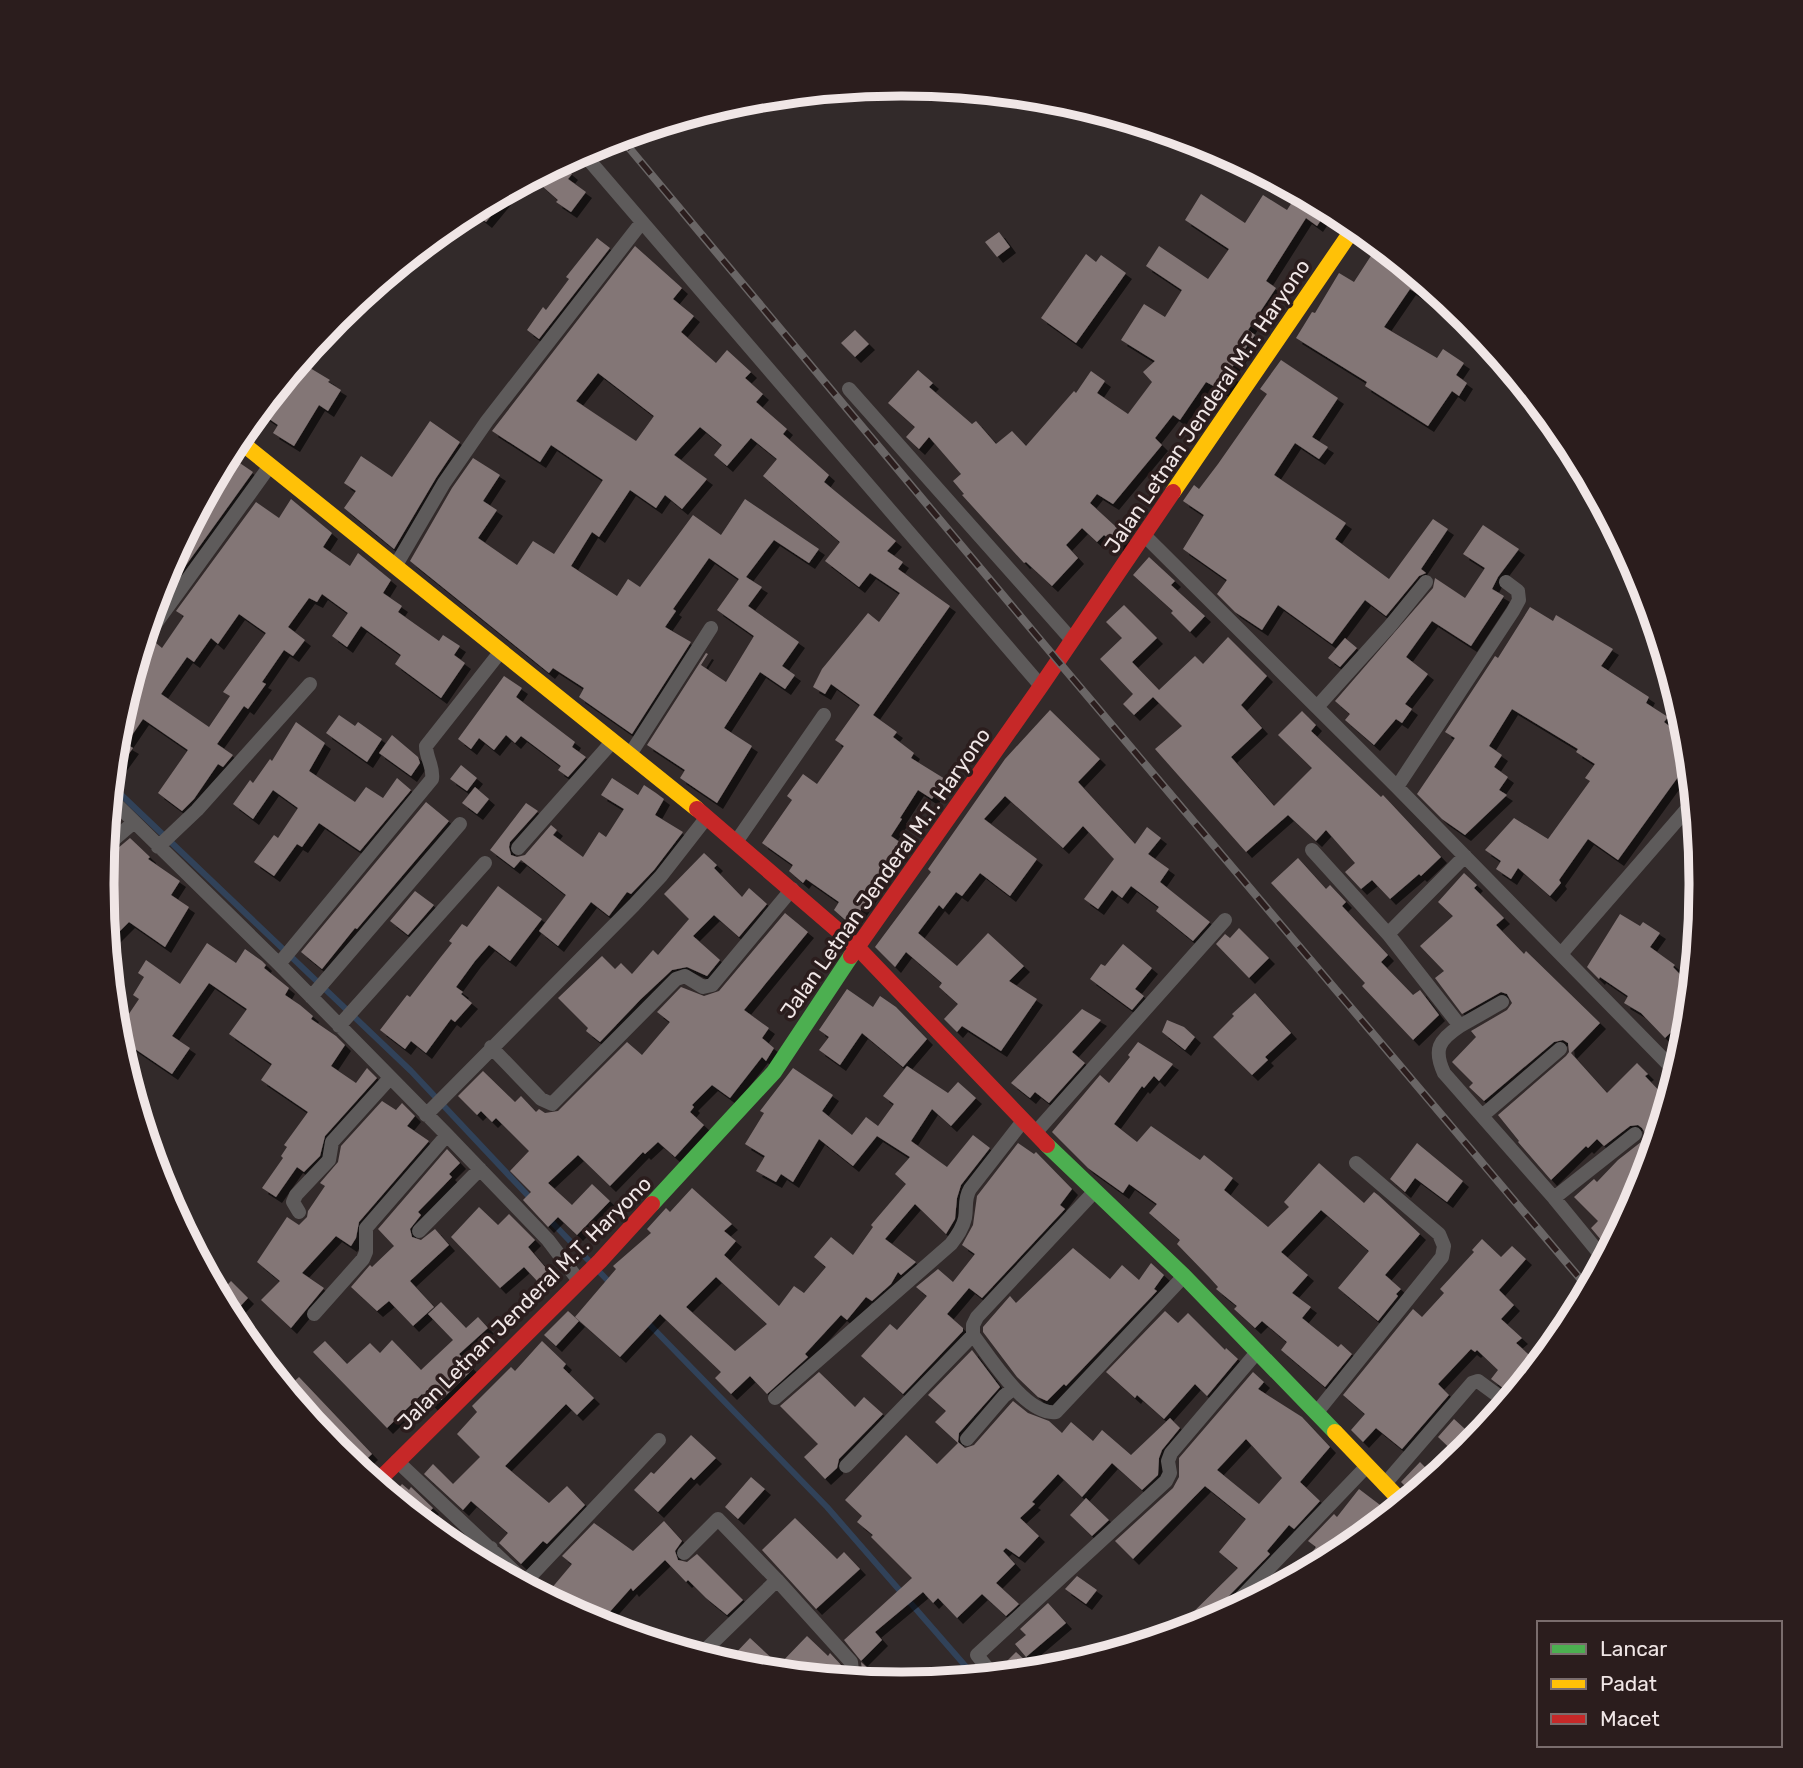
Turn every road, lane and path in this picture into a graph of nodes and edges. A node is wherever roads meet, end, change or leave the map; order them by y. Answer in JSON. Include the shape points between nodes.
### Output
{"nodes":[{"id":1,"x":589,"y":161,"type":"edge"},
{"id":2,"x":642,"y":222,"type":"junction"},
{"id":3,"x":1348,"y":236,"type":"edge"},
{"id":4,"x":849,"y":389,"type":"dead end"},
{"id":5,"x":246,"y":447,"type":"edge"},
{"id":6,"x":269,"y":467,"type":"junction"},
{"id":7,"x":1144,"y":536,"type":"junction"},
{"id":8,"x":396,"y":565,"type":"junction"},
{"id":9,"x":1426,"y":582,"type":"dead end"},
{"id":10,"x":1506,"y":582,"type":"dead end"},
{"id":11,"x":162,"y":615,"type":"edge"},
{"id":12,"x":711,"y":628,"type":"dead end"},
{"id":13,"x":1071,"y":639,"type":"junction"},
{"id":14,"x":501,"y":651,"type":"junction"},
{"id":15,"x":310,"y":684,"type":"dead end"},
{"id":16,"x":1041,"y":686,"type":"junction"},
{"id":17,"x":1317,"y":707,"type":"junction"},
{"id":18,"x":824,"y":715,"type":"dead end"},
{"id":19,"x":612,"y":742,"type":"junction"},
{"id":20,"x":629,"y":756,"type":"junction"},
{"id":21,"x":1397,"y":787,"type":"junction"},
{"id":22,"x":118,"y":806,"type":"edge"},
{"id":23,"x":1686,"y":810,"type":"edge"},
{"id":24,"x":707,"y":817,"type":"junction"},
{"id":25,"x":133,"y":823,"type":"junction"},
{"id":26,"x":460,"y":824,"type":"dead end"},
{"id":27,"x":115,"y":839,"type":"edge"},
{"id":28,"x":736,"y":842,"type":"junction"},
{"id":29,"x":158,"y":847,"type":"junction"},
{"id":30,"x":518,"y":848,"type":"dead end"},
{"id":31,"x":1312,"y":849,"type":"dead end"},
{"id":32,"x":1465,"y":856,"type":"junction"},
{"id":33,"x":485,"y":863,"type":"dead end"},
{"id":34,"x":792,"y":889,"type":"junction"},
{"id":35,"x":1225,"y":920,"type":"dead end"},
{"id":36,"x":1388,"y":934,"type":"junction"},
{"id":37,"x":857,"y":947,"type":"junction"},
{"id":38,"x":287,"y":954,"type":"junction"},
{"id":39,"x":1561,"y":954,"type":"junction"},
{"id":40,"x":315,"y":992,"type":"junction"},
{"id":41,"x":1502,"y":1002,"type":"dead end"},
{"id":42,"x":343,"y":1022,"type":"junction"},
{"id":43,"x":1460,"y":1026,"type":"junction"},
{"id":44,"x":491,"y":1047,"type":"junction"},
{"id":45,"x":1560,"y":1049,"type":"dead end"},
{"id":46,"x":1668,"y":1064,"type":"edge"},
{"id":47,"x":390,"y":1078,"type":"junction"},
{"id":48,"x":429,"y":1111,"type":"junction"},
{"id":49,"x":1482,"y":1116,"type":"junction"},
{"id":50,"x":1023,"y":1121,"type":"junction"},
{"id":51,"x":1036,"y":1132,"type":"junction"},
{"id":52,"x":1634,"y":1134,"type":"dead end"},
{"id":53,"x":447,"y":1135,"type":"junction"},
{"id":54,"x":1356,"y":1163,"type":"dead end"},
{"id":55,"x":480,"y":1168,"type":"junction"},
{"id":56,"x":1094,"y":1192,"type":"junction"},
{"id":57,"x":1554,"y":1198,"type":"junction"},
{"id":58,"x":299,"y":1212,"type":"dead end"},
{"id":59,"x":419,"y":1231,"type":"dead end"},
{"id":60,"x":1598,"y":1251,"type":"edge"},
{"id":61,"x":1184,"y":1276,"type":"junction"},
{"id":62,"x":582,"y":1278,"type":"junction"},
{"id":63,"x":314,"y":1314,"type":"dead end"},
{"id":64,"x":973,"y":1335,"type":"junction"},
{"id":65,"x":1258,"y":1351,"type":"junction"},
{"id":66,"x":1014,"y":1388,"type":"junction"},
{"id":67,"x":1497,"y":1395,"type":"dead end"},
{"id":68,"x":775,"y":1398,"type":"dead end"},
{"id":69,"x":1317,"y":1412,"type":"junction"},
{"id":70,"x":967,"y":1439,"type":"dead end"},
{"id":71,"x":659,"y":1440,"type":"dead end"},
{"id":72,"x":397,"y":1461,"type":"junction"},
{"id":73,"x":846,"y":1466,"type":"dead end"},
{"id":74,"x":1366,"y":1467,"type":"junction"},
{"id":75,"x":382,"y":1476,"type":"edge"},
{"id":76,"x":1384,"y":1485,"type":"junction"},
{"id":77,"x":1396,"y":1497,"type":"edge"},
{"id":78,"x":491,"y":1548,"type":"junction"},
{"id":79,"x":486,"y":1553,"type":"edge"},
{"id":80,"x":684,"y":1553,"type":"dead end"},
{"id":81,"x":510,"y":1567,"type":"edge"},
{"id":82,"x":777,"y":1580,"type":"junction"},
{"id":83,"x":535,"y":1581,"type":"edge"},
{"id":84,"x":1245,"y":1593,"type":"edge"},
{"id":85,"x":708,"y":1647,"type":"edge"},
{"id":86,"x":986,"y":1667,"type":"edge"},
{"id":87,"x":852,"y":1670,"type":"edge"}],
"edges":[{"from":1,"to":2,"type":"street"},
{"from":2,"to":8,"type":"street","via":[[487,421]]},
{"from":2,"to":16,"type":"street"},
{"from":3,"to":7,"type":"street","name":"Jalan Letnan Jenderal M.T. Haryono"},
{"from":4,"to":13,"type":"street"},
{"from":5,"to":6,"type":"street"},
{"from":6,"to":8,"type":"street"},
{"from":6,"to":11,"type":"street"},
{"from":7,"to":13,"type":"street","name":"Jalan Letnan Jenderal M.T. Haryono"},
{"from":7,"to":17,"type":"street"},
{"from":8,"to":14,"type":"street"},
{"from":9,"to":17,"type":"street"},
{"from":10,"to":21,"type":"street","via":[[1518,591],[1513,611]]},
{"from":12,"to":20,"type":"street"},
{"from":13,"to":16,"type":"street","name":"Jalan Letnan Jenderal M.T. Haryono"},
{"from":14,"to":19,"type":"street"},
{"from":14,"to":38,"type":"street","via":[[425,746],[432,779]]},
{"from":15,"to":29,"type":"street"},
{"from":16,"to":37,"type":"street","name":"Jalan Letnan Jenderal M.T. Haryono"},
{"from":17,"to":21,"type":"street"},
{"from":18,"to":28,"type":"street"},
{"from":19,"to":20,"type":"street"},
{"from":19,"to":30,"type":"street"},
{"from":20,"to":24,"type":"street"},
{"from":21,"to":32,"type":"street"},
{"from":22,"to":25,"type":"street"},
{"from":23,"to":39,"type":"street"},
{"from":24,"to":28,"type":"street"},
{"from":24,"to":44,"type":"street","via":[[634,905]]},
{"from":25,"to":27,"type":"street"},
{"from":25,"to":29,"type":"street"},
{"from":26,"to":40,"type":"street"},
{"from":28,"to":34,"type":"street"},
{"from":29,"to":38,"type":"street"},
{"from":31,"to":36,"type":"street"},
{"from":32,"to":36,"type":"street"},
{"from":32,"to":39,"type":"street"},
{"from":33,"to":42,"type":"street"},
{"from":34,"to":37,"type":"street"},
{"from":34,"to":44,"type":"street","via":[[712,985],[704,988],[685,976],[676,979],[552,1104],[541,1099]]},
{"from":35,"to":51,"type":"street"},
{"from":36,"to":43,"type":"street"},
{"from":37,"to":50,"type":"street"},
{"from":37,"to":62,"type":"street","name":"Jalan Letnan Jenderal M.T. Haryono","via":[[774,1072]]},
{"from":38,"to":40,"type":"street"},
{"from":39,"to":46,"type":"street"},
{"from":40,"to":42,"type":"street"},
{"from":41,"to":43,"type":"street"},
{"from":42,"to":47,"type":"street"},
{"from":43,"to":49,"type":"street","via":[[1448,1034],[1437,1053],[1444,1073]]},
{"from":44,"to":48,"type":"street"},
{"from":45,"to":49,"type":"street"},
{"from":47,"to":48,"type":"street"},
{"from":47,"to":58,"type":"street","via":[[332,1142],[329,1160],[296,1195],[293,1202]]},
{"from":48,"to":53,"type":"street"},
{"from":49,"to":57,"type":"street"},
{"from":50,"to":51,"type":"street"},
{"from":50,"to":68,"type":"street","via":[[965,1197],[966,1216],[951,1244]]},
{"from":51,"to":56,"type":"street"},
{"from":52,"to":57,"type":"street"},
{"from":53,"to":55,"type":"street"},
{"from":53,"to":63,"type":"street","via":[[366,1228],[363,1259]]},
{"from":54,"to":69,"type":"street","via":[[1438,1234],[1444,1246],[1442,1257]]},
{"from":55,"to":59,"type":"street"},
{"from":55,"to":62,"type":"street"},
{"from":56,"to":61,"type":"street"},
{"from":56,"to":64,"type":"street","via":[[977,1317]]},
{"from":57,"to":60,"type":"street"},
{"from":61,"to":65,"type":"street"},
{"from":61,"to":66,"type":"street","via":[[1056,1412],[1041,1410]]},
{"from":62,"to":72,"type":"street","name":"Jalan Letnan Jenderal M.T. Haryono"},
{"from":64,"to":66,"type":"street"},
{"from":64,"to":73,"type":"street"},
{"from":65,"to":69,"type":"street"},
{"from":65,"to":86,"type":"street","via":[[1171,1453],[1166,1481],[977,1655]]},
{"from":66,"to":70,"type":"street"},
{"from":67,"to":76,"type":"street","via":[[1478,1381],[1472,1383]]},
{"from":69,"to":74,"type":"street"},
{"from":71,"to":83,"type":"street"},
{"from":72,"to":75,"type":"street","name":"Jalan Letnan Jenderal M.T. Haryono"},
{"from":72,"to":78,"type":"street"},
{"from":74,"to":76,"type":"street"},
{"from":74,"to":84,"type":"street"},
{"from":76,"to":77,"type":"street"},
{"from":78,"to":79,"type":"street"},
{"from":78,"to":81,"type":"street"},
{"from":80,"to":82,"type":"street","via":[[718,1519]]},
{"from":82,"to":85,"type":"street"},
{"from":82,"to":87,"type":"street","via":[[846,1654]]}]}
